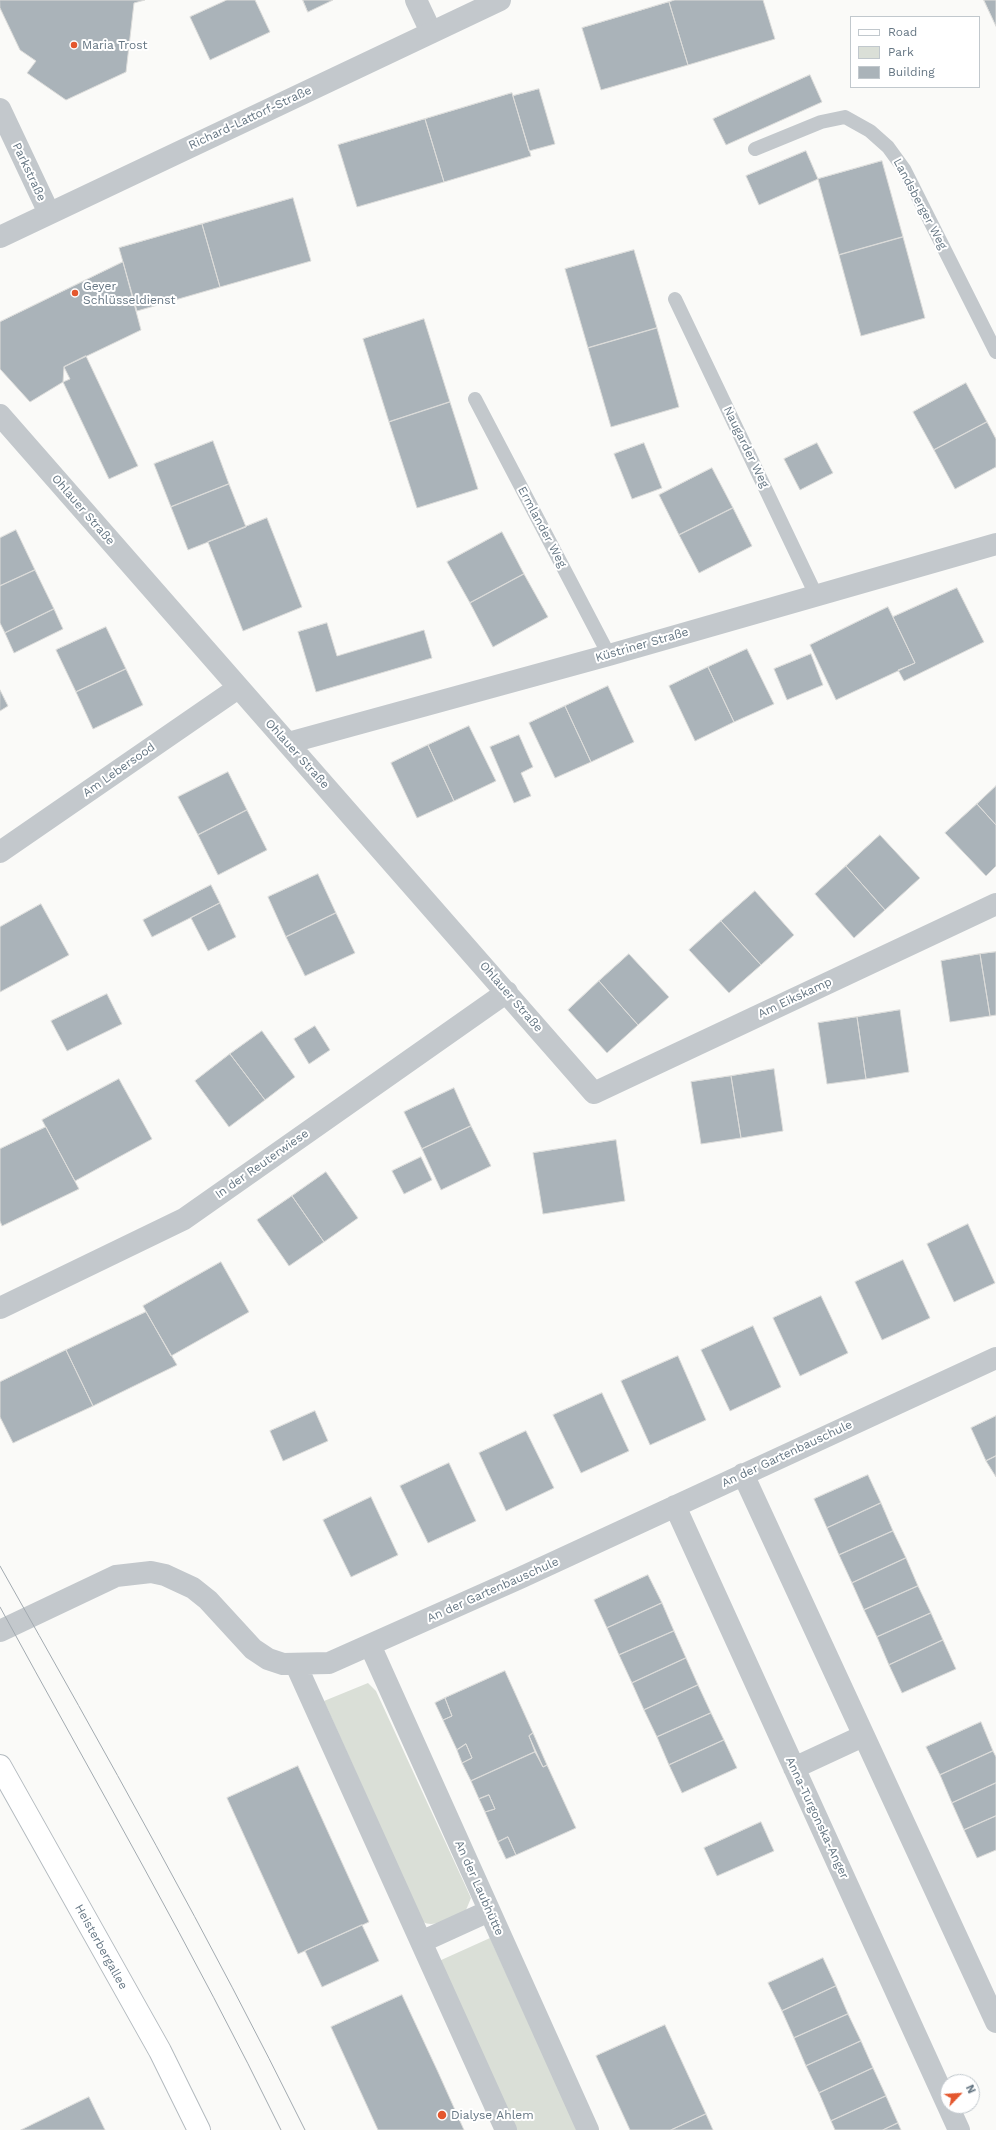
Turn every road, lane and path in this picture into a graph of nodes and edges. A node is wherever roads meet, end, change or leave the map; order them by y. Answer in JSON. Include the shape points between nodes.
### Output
{"nodes":[{"id":1,"x":416,"y":0,"type":"edge"},
{"id":2,"x":500,"y":0,"type":"edge"},
{"id":3,"x":431,"y":32,"type":"junction"},
{"id":4,"x":0,"y":109,"type":"edge"},
{"id":5,"x":755,"y":149,"type":"dead end"},
{"id":6,"x":49,"y":213,"type":"junction"},
{"id":7,"x":0,"y":237,"type":"edge"},
{"id":8,"x":675,"y":299,"type":"dead end"},
{"id":9,"x":996,"y":352,"type":"edge"},
{"id":10,"x":474,"y":399,"type":"dead end"},
{"id":11,"x":0,"y":415,"type":"edge"},
{"id":12,"x":996,"y":544,"type":"edge"},
{"id":13,"x":816,"y":595,"type":"junction"},
{"id":14,"x":609,"y":655,"type":"junction"},
{"id":15,"x":238,"y":688,"type":"junction"},
{"id":16,"x":288,"y":743,"type":"junction"},
{"id":17,"x":0,"y":852,"type":"edge"},
{"id":18,"x":996,"y":904,"type":"edge"},
{"id":19,"x":507,"y":992,"type":"junction"},
{"id":20,"x":594,"y":1093,"type":"joint"},
{"id":21,"x":0,"y":1308,"type":"edge"},
{"id":22,"x":996,"y":1358,"type":"edge"},
{"id":23,"x":742,"y":1474,"type":"junction"},
{"id":24,"x":675,"y":1506,"type":"junction"},
{"id":25,"x":0,"y":1631,"type":"edge"},
{"id":26,"x":370,"y":1645,"type":"junction"},
{"id":27,"x":296,"y":1665,"type":"junction"},
{"id":28,"x":863,"y":1736,"type":"junction"},
{"id":29,"x":0,"y":1766,"type":"edge"},
{"id":30,"x":794,"y":1768,"type":"junction"},
{"id":31,"x":489,"y":1911,"type":"junction"},
{"id":32,"x":421,"y":1942,"type":"junction"},
{"id":33,"x":996,"y":2022,"type":"edge"},
{"id":34,"x":198,"y":2130,"type":"edge"},
{"id":35,"x":506,"y":2130,"type":"edge"},
{"id":36,"x":588,"y":2130,"type":"edge"},
{"id":37,"x":959,"y":2130,"type":"edge"}],
"edges":[{"from":1,"to":3,"type":"street"},
{"from":2,"to":3,"type":"street","name":"Richard-Lattorf-Straße"},
{"from":3,"to":6,"type":"street","name":"Richard-Lattorf-Straße"},
{"from":4,"to":6,"type":"street","name":"Parkstraße"},
{"from":5,"to":9,"type":"lane","name":"Landsberger Weg","via":[[821,122],[846,117],[870,131],[888,147],[904,169]]},
{"from":6,"to":7,"type":"street","name":"Richard-Lattorf-Straße"},
{"from":8,"to":13,"type":"lane","name":"Naugarder Weg"},
{"from":10,"to":14,"type":"lane","name":"Ermlander Weg"},
{"from":11,"to":15,"type":"street","name":"Ohlauer Straße"},
{"from":12,"to":13,"type":"street","name":"Küstriner Straße"},
{"from":13,"to":14,"type":"street","name":"Küstriner Straße"},
{"from":14,"to":16,"type":"street","name":"Küstriner Straße"},
{"from":15,"to":16,"type":"street","name":"Ohlauer Straße"},
{"from":15,"to":17,"type":"street","name":"Am Lebersood"},
{"from":16,"to":19,"type":"street","name":"Ohlauer Straße"},
{"from":18,"to":20,"type":"street","name":"Am Eikskamp"},
{"from":19,"to":20,"type":"street","name":"Ohlauer Straße"},
{"from":19,"to":21,"type":"street","name":"In der Reuterwiese","via":[[184,1219]]},
{"from":22,"to":23,"type":"street","name":"An der Gartenbauschule"},
{"from":23,"to":24,"type":"street","name":"An der Gartenbauschule"},
{"from":23,"to":28,"type":"street"},
{"from":24,"to":26,"type":"street","name":"An der Gartenbauschule"},
{"from":24,"to":30,"type":"street","name":"Anna-Turgonska-Anger"},
{"from":25,"to":27,"type":"street","name":"An der Gartenbauschule","via":[[116,1576],[151,1572],[165,1575],[193,1588],[208,1600],[252,1649],[283,1664]]},
{"from":26,"to":27,"type":"street","name":"An der Gartenbauschule","via":[[330,1663]]},
{"from":26,"to":31,"type":"street","name":"An der Laubhütte"},
{"from":27,"to":32,"type":"street"},
{"from":28,"to":30,"type":"street"},
{"from":28,"to":33,"type":"street"},
{"from":29,"to":34,"type":"main road","name":"Heisterbergallee","via":[[160,2051]]},
{"from":30,"to":37,"type":"street","name":"Anna-Turgonska-Anger"},
{"from":31,"to":32,"type":"street"},
{"from":31,"to":36,"type":"street","name":"An der Laubhütte"},
{"from":32,"to":35,"type":"street"}]}
